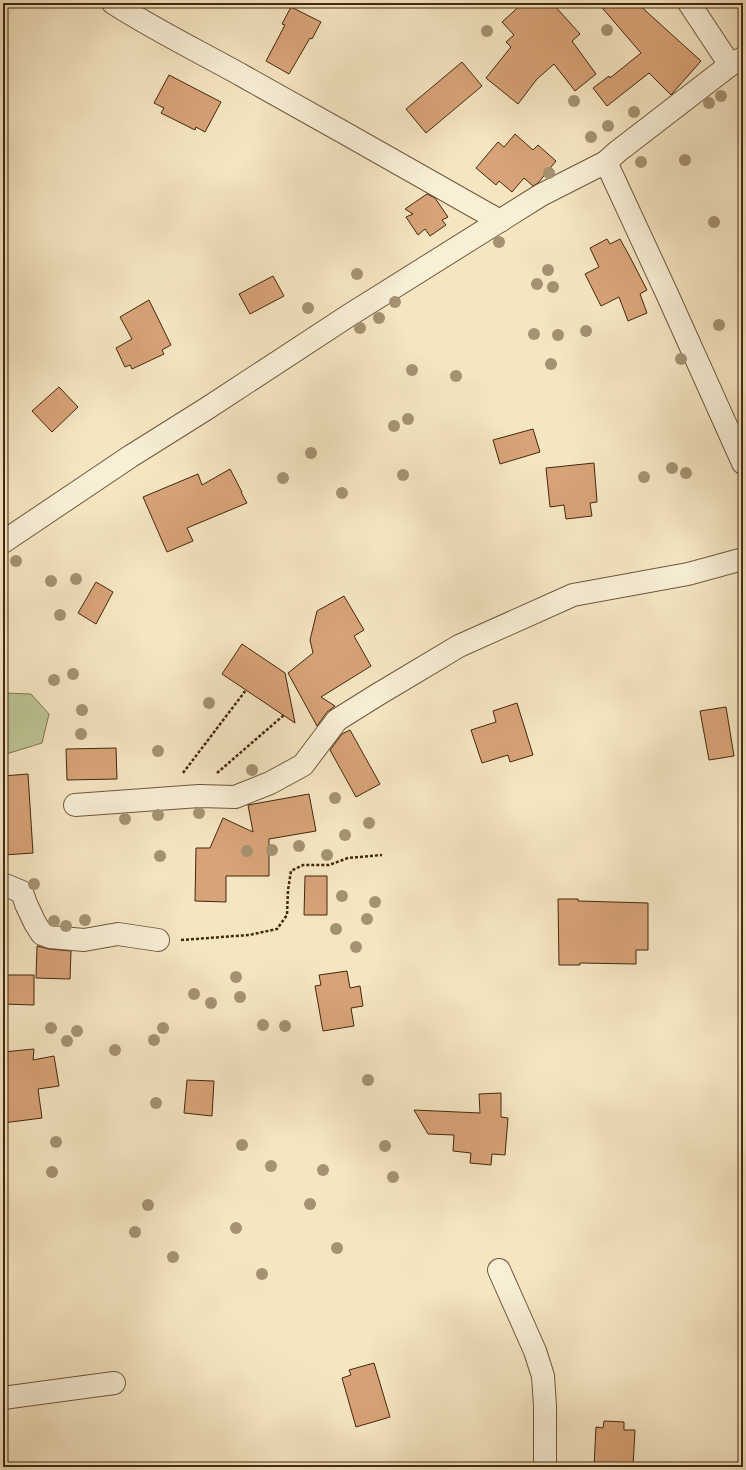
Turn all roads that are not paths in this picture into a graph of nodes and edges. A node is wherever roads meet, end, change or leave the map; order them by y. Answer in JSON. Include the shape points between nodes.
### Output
{"nodes":[{"id":1,"x":113,"y":3,"type":"edge"},
{"id":2,"x":689,"y":3,"type":"edge"},
{"id":3,"x":736,"y":61,"type":"edge"},
{"id":4,"x":606,"y":162,"type":"junction"},
{"id":5,"x":500,"y":221,"type":"junction"},
{"id":6,"x":743,"y":463,"type":"edge"},
{"id":7,"x":3,"y":542,"type":"edge"},
{"id":8,"x":743,"y":559,"type":"edge"},
{"id":9,"x":75,"y":805,"type":"dead end"},
{"id":10,"x":3,"y":885,"type":"edge"},
{"id":11,"x":158,"y":940,"type":"road end"},
{"id":12,"x":499,"y":1270,"type":"dead end"},
{"id":13,"x":114,"y":1383,"type":"dead end"},
{"id":14,"x":3,"y":1398,"type":"edge"},
{"id":15,"x":545,"y":1467,"type":"edge"}],
"edges":[{"from":1,"to":5,"type":"street"},
{"from":2,"to":3,"type":"street"},
{"from":3,"to":4,"type":"street"},
{"from":4,"to":5,"type":"street","via":[[541,195]]},
{"from":4,"to":6,"type":"street"},
{"from":5,"to":7,"type":"street","via":[[131,456]]},
{"from":8,"to":9,"type":"street","via":[[688,574],[573,595],[460,646],[337,720],[303,765],[270,783],[235,797],[189,796]]},
{"from":10,"to":11,"type":"street","via":[[22,892],[35,923],[42,934],[50,937],[84,940],[118,934]]},
{"from":12,"to":15,"type":"street","via":[[535,1351],[543,1376]]},
{"from":13,"to":14,"type":"street"}]}
